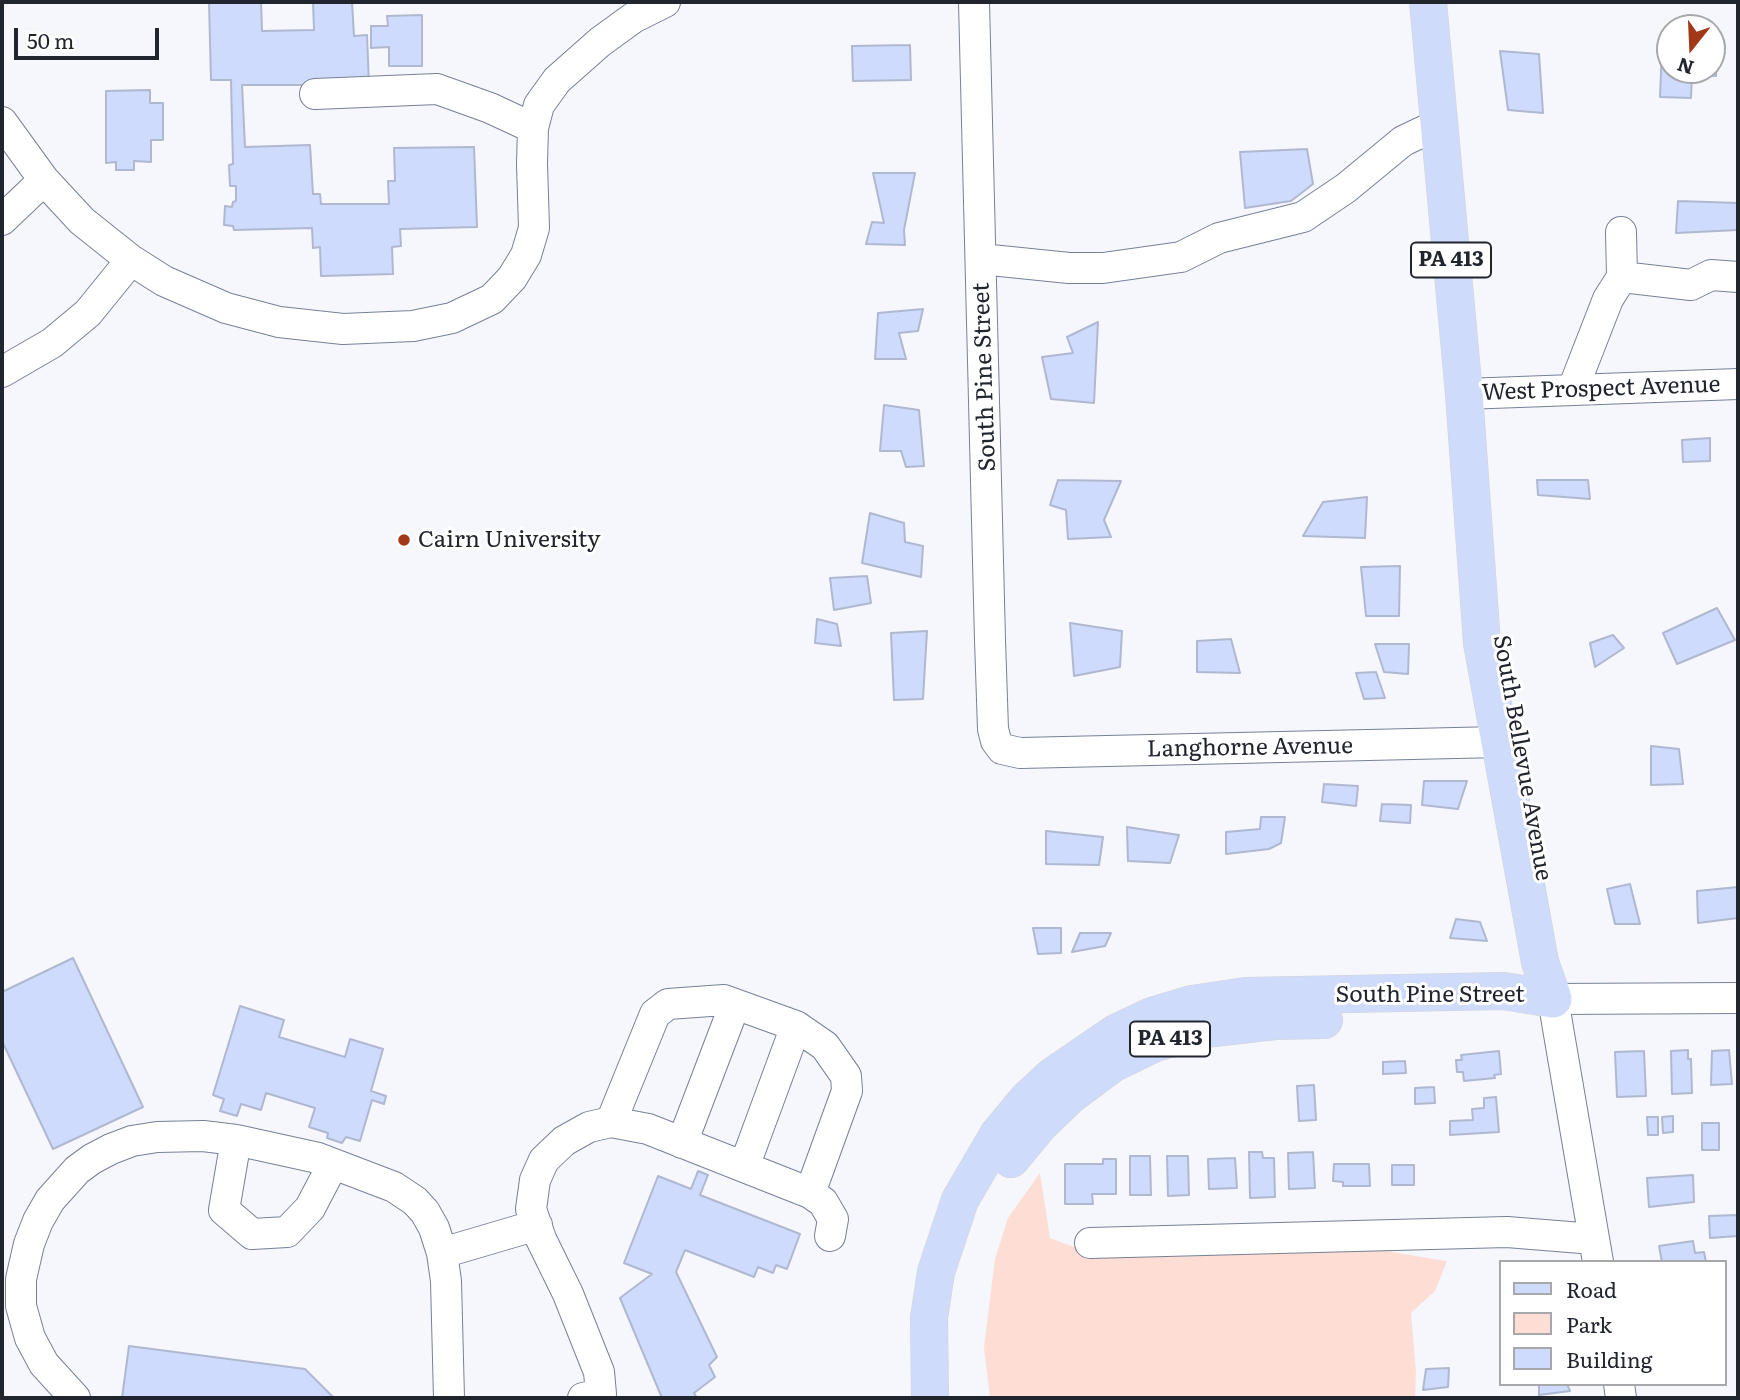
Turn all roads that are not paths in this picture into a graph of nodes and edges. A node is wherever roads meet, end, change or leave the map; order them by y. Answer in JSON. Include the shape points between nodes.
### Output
{"nodes":[{"id":1,"x":665,"y":2,"type":"edge"},
{"id":2,"x":974,"y":2,"type":"edge"},
{"id":3,"x":1428,"y":2,"type":"edge"},
{"id":4,"x":316,"y":94,"type":"dead end"},
{"id":5,"x":2,"y":122,"type":"edge"},
{"id":6,"x":1439,"y":124,"type":"junction"},
{"id":7,"x":534,"y":128,"type":"junction"},
{"id":8,"x":44,"y":180,"type":"junction"},
{"id":9,"x":2,"y":220,"type":"edge"},
{"id":10,"x":1621,"y":232,"type":"dead end"},
{"id":11,"x":981,"y":259,"type":"junction"},
{"id":12,"x":131,"y":260,"type":"junction"},
{"id":13,"x":1622,"y":277,"type":"junction"},
{"id":14,"x":1738,"y":277,"type":"edge"},
{"id":15,"x":2,"y":372,"type":"edge"},
{"id":16,"x":1738,"y":384,"type":"edge"},
{"id":17,"x":1573,"y":389,"type":"junction"},
{"id":18,"x":1464,"y":394,"type":"junction"},
{"id":19,"x":1474,"y":518,"type":"junction"},
{"id":20,"x":1499,"y":742,"type":"junction"},
{"id":21,"x":1002,"y":749,"type":"joint"},
{"id":22,"x":1738,"y":998,"type":"edge"},
{"id":23,"x":1553,"y":999,"type":"junction"},
{"id":24,"x":735,"y":1004,"type":"junction"},
{"id":25,"x":796,"y":1026,"type":"junction"},
{"id":26,"x":611,"y":1122,"type":"junction"},
{"id":27,"x":236,"y":1140,"type":"junction"},
{"id":28,"x":682,"y":1143,"type":"junction"},
{"id":29,"x":333,"y":1164,"type":"junction"},
{"id":30,"x":744,"y":1167,"type":"junction"},
{"id":31,"x":810,"y":1193,"type":"junction"},
{"id":32,"x":537,"y":1225,"type":"junction"},
{"id":33,"x":830,"y":1236,"type":"dead end"},
{"id":34,"x":1090,"y":1243,"type":"dead end"},
{"id":35,"x":1596,"y":1250,"type":"edge"},
{"id":36,"x":442,"y":1253,"type":"junction"},
{"id":37,"x":602,"y":1397,"type":"edge"},
{"id":38,"x":75,"y":1398,"type":"edge"},
{"id":39,"x":449,"y":1398,"type":"edge"},
{"id":40,"x":930,"y":1398,"type":"edge"},
{"id":41,"x":955,"y":1398,"type":"edge"}],
"edges":[{"from":1,"to":7,"type":"street","via":[[633,18],[557,80],[539,105]]},
{"from":2,"to":11,"type":"street","name":"South Pine Street"},
{"from":3,"to":6,"type":"main road","name":"South Bellevue Avenue","number":"PA 413"},
{"from":4,"to":7,"type":"street","via":[[437,89]]},
{"from":5,"to":8,"type":"street"},
{"from":6,"to":11,"type":"street","via":[[1403,141],[1303,217],[1219,238],[1181,257],[1103,268]]},
{"from":6,"to":18,"type":"main road","name":"South Bellevue Avenue","number":"PA 413"},
{"from":7,"to":12,"type":"street","via":[[534,228],[526,255],[492,299],[452,318],[413,326],[343,329],[279,322],[226,308],[164,281]]},
{"from":8,"to":9,"type":"street"},
{"from":8,"to":12,"type":"street","via":[[82,221]]},
{"from":10,"to":13,"type":"street"},
{"from":11,"to":21,"type":"street","name":"South Pine Street","via":[[993,729]]},
{"from":12,"to":15,"type":"street","via":[[88,313],[52,343]]},
{"from":13,"to":14,"type":"street","via":[[1692,285],[1711,275]]},
{"from":13,"to":17,"type":"street","via":[[1608,299]]},
{"from":16,"to":17,"type":"street","name":"West Prospect Avenue"},
{"from":17,"to":18,"type":"street","name":"West Prospect Avenue"},
{"from":18,"to":19,"type":"main road","name":"South Bellevue Avenue","number":"PA 413"},
{"from":19,"to":20,"type":"main road","name":"South Bellevue Avenue","number":"PA 413","via":[[1482,643]]},
{"from":19,"to":23,"type":"main road","name":"South Bellevue Avenue","number":"PA 413","via":[[1503,649],[1557,955]]},
{"from":20,"to":21,"type":"street","name":"Langhorne Avenue","via":[[1020,753]]},
{"from":20,"to":23,"type":"main road","name":"South Bellevue Avenue","number":"PA 413","via":[[1540,962]]},
{"from":22,"to":23,"type":"street"},
{"from":23,"to":35,"type":"street","name":"South Bellevue Avenue"},
{"from":23,"to":40,"type":"main road","name":"South Pine Street","number":"PA 413","via":[[1504,991],[1247,996],[1192,1004],[1116,1033],[1028,1098],[998,1135],[960,1200],[934,1283],[929,1318]]},
{"from":23,"to":41,"type":"main road","name":"South Pine Street","number":"PA 413","via":[[1507,1014],[1275,1021],[1205,1030],[1155,1043],[1112,1064],[1040,1124],[1008,1161],[980,1212],[958,1284],[952,1332]]},
{"from":24,"to":25,"type":"street"},
{"from":24,"to":26,"type":"street","via":[[724,1000],[668,1004],[655,1014]]},
{"from":24,"to":28,"type":"street"},
{"from":25,"to":30,"type":"street"},
{"from":25,"to":31,"type":"street","via":[[825,1046],[846,1076],[847,1091]]},
{"from":26,"to":28,"type":"street","via":[[648,1129]]},
{"from":26,"to":32,"type":"street","via":[[589,1127],[564,1141],[544,1160],[535,1180],[531,1209]]},
{"from":27,"to":29,"type":"street"},
{"from":27,"to":29,"type":"street","via":[[224,1210],[251,1234],[287,1232],[310,1209]]},
{"from":27,"to":38,"type":"street","via":[[202,1136],[132,1141],[92,1159],[50,1200],[29,1244],[20,1306],[44,1364]]},
{"from":28,"to":30,"type":"street"},
{"from":29,"to":36,"type":"street","via":[[394,1187],[415,1201],[434,1228]]},
{"from":30,"to":31,"type":"street"},
{"from":31,"to":33,"type":"street","via":[[823,1202],[833,1219]]},
{"from":32,"to":36,"type":"street"},
{"from":32,"to":37,"type":"street","via":[[599,1372]]},
{"from":34,"to":35,"type":"street","via":[[1507,1232]]},
{"from":36,"to":39,"type":"street"}]}
